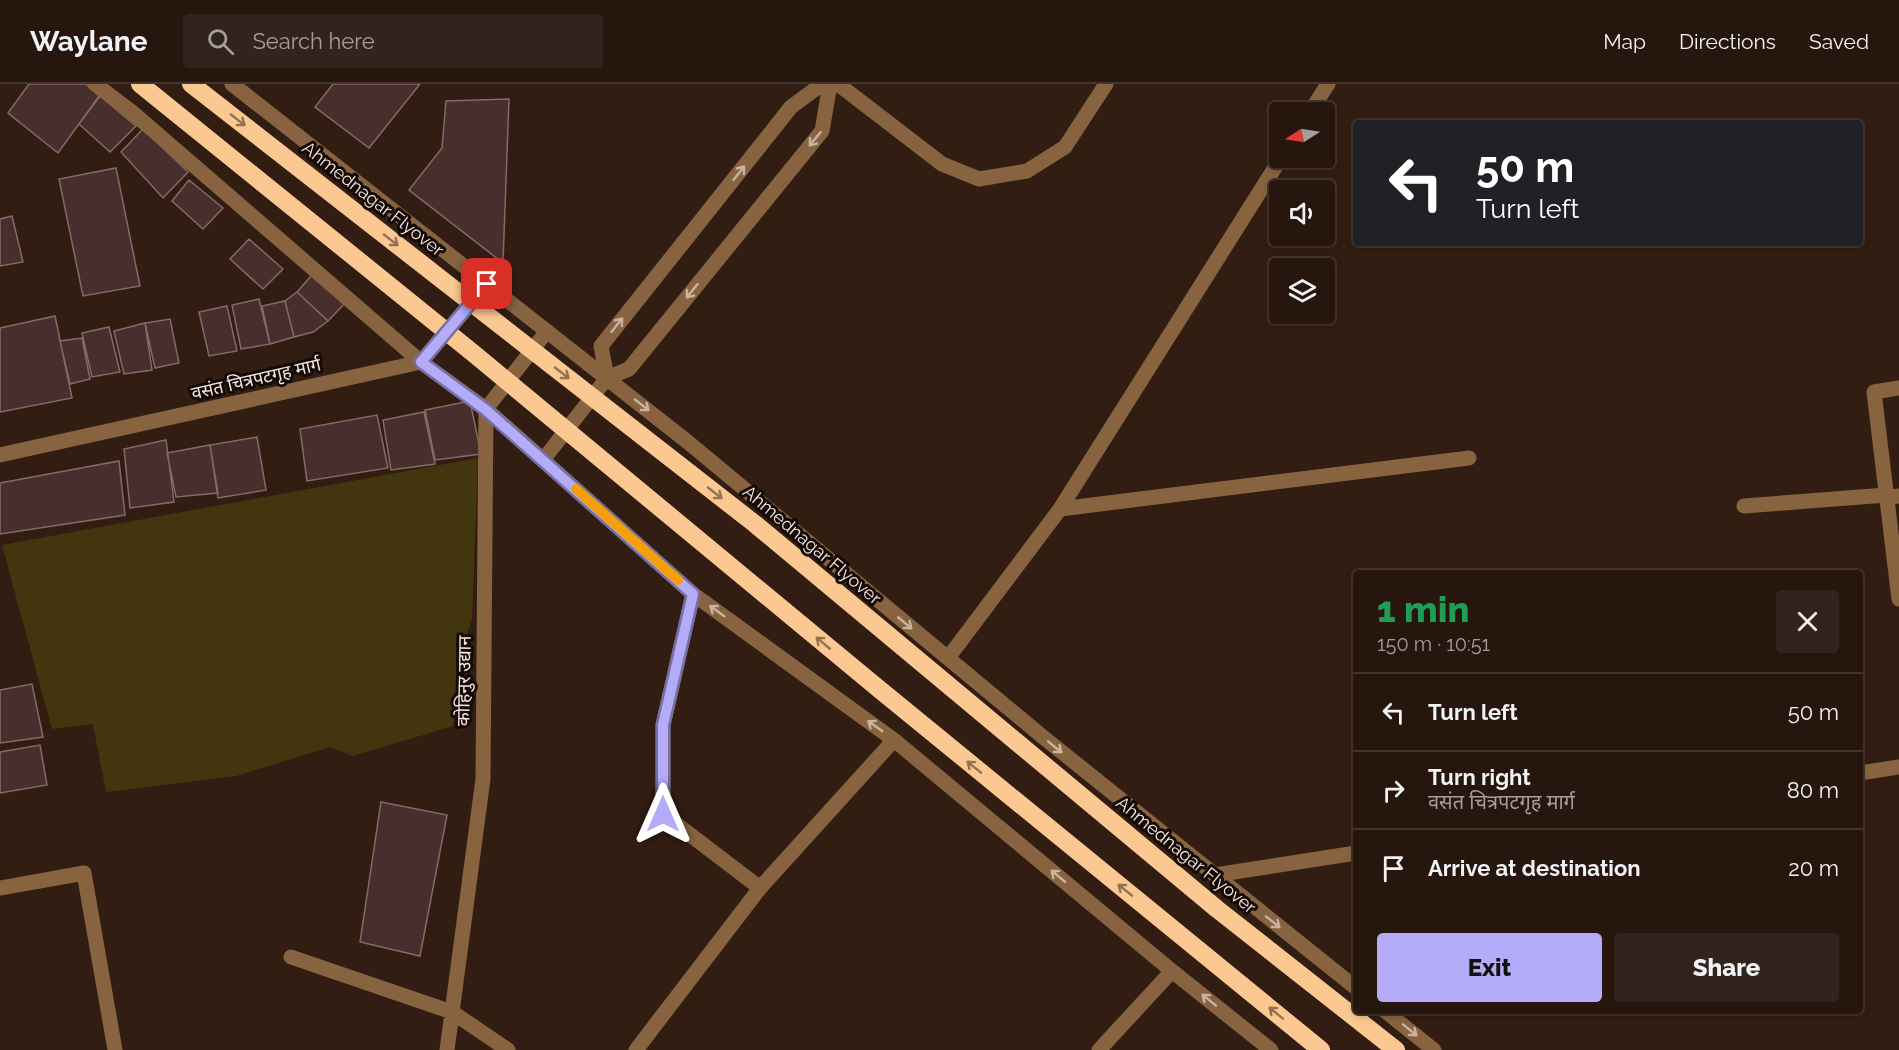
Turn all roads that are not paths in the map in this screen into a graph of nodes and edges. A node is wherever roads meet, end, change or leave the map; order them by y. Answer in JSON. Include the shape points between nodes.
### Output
{"nodes":[{"id":1,"x":95,"y":84,"type":"edge"},
{"id":2,"x":140,"y":84,"type":"edge"},
{"id":3,"x":191,"y":84,"type":"edge"},
{"id":4,"x":232,"y":84,"type":"edge"},
{"id":5,"x":822,"y":84,"type":"edge"},
{"id":6,"x":830,"y":84,"type":"edge"},
{"id":7,"x":838,"y":84,"type":"edge"},
{"id":8,"x":1106,"y":84,"type":"edge"},
{"id":9,"x":1328,"y":84,"type":"edge"},
{"id":10,"x":1316,"y":102,"type":"edge"},
{"id":11,"x":1275,"y":168,"type":"edge"},
{"id":12,"x":487,"y":284,"type":"junction"},
{"id":13,"x":547,"y":331,"type":"junction"},
{"id":14,"x":421,"y":362,"type":"junction"},
{"id":15,"x":606,"y":378,"type":"junction"},
{"id":16,"x":1899,"y":388,"type":"edge"},
{"id":17,"x":486,"y":410,"type":"junction"},
{"id":18,"x":0,"y":455,"type":"edge"},
{"id":19,"x":1469,"y":458,"type":"dead end"},
{"id":20,"x":543,"y":460,"type":"junction"},
{"id":21,"x":1893,"y":497,"type":"edge"},
{"id":22,"x":1744,"y":506,"type":"dead end"},
{"id":23,"x":1059,"y":509,"type":"junction"},
{"id":24,"x":693,"y":594,"type":"junction"},
{"id":25,"x":1899,"y":599,"type":"edge"},
{"id":26,"x":948,"y":658,"type":"junction"},
{"id":27,"x":894,"y":740,"type":"junction"},
{"id":28,"x":1899,"y":767,"type":"edge"},
{"id":29,"x":1863,"y":773,"type":"edge"},
{"id":30,"x":1353,"y":853,"type":"edge"},
{"id":31,"x":1215,"y":875,"type":"junction"},
{"id":32,"x":0,"y":888,"type":"edge"},
{"id":33,"x":760,"y":888,"type":"junction"},
{"id":34,"x":291,"y":957,"type":"dead end"},
{"id":35,"x":1172,"y":971,"type":"junction"},
{"id":36,"x":1353,"y":986,"type":"edge"},
{"id":37,"x":452,"y":1012,"type":"junction"},
{"id":38,"x":1389,"y":1014,"type":"edge"},
{"id":39,"x":115,"y":1050,"type":"edge"},
{"id":40,"x":447,"y":1050,"type":"edge"},
{"id":41,"x":508,"y":1050,"type":"edge"},
{"id":42,"x":636,"y":1050,"type":"edge"},
{"id":43,"x":1099,"y":1050,"type":"edge"},
{"id":44,"x":1271,"y":1050,"type":"edge"},
{"id":45,"x":1321,"y":1050,"type":"edge"},
{"id":46,"x":1396,"y":1050,"type":"edge"},
{"id":47,"x":1434,"y":1050,"type":"edge"}],
"edges":[{"from":1,"to":14,"type":"street"},
{"from":45,"to":2,"type":"highway","one_way":true},
{"from":3,"to":46,"type":"highway","name":"Ahmednagar Flyover","one_way":true,"via":[[755,524],[1217,909]]},
{"from":4,"to":12,"type":"street"},
{"from":15,"to":5,"type":"street","one_way":true,"via":[[601,346],[791,106]]},
{"from":6,"to":15,"type":"street","one_way":true,"via":[[822,131],[629,369]]},
{"from":7,"to":8,"type":"street","via":[[942,164],[979,179],[1027,171],[1065,147]]},
{"from":9,"to":10,"type":"street"},
{"from":11,"to":23,"type":"street"},
{"from":12,"to":13,"type":"street"},
{"from":12,"to":14,"type":"street"},
{"from":13,"to":15,"type":"street"},
{"from":13,"to":17,"type":"street"},
{"from":14,"to":17,"type":"street"},
{"from":14,"to":18,"type":"street","name":"वसंत चित्रपटगृह मार्ग"},
{"from":15,"to":20,"type":"street"},
{"from":15,"to":26,"type":"street","one_way":true,"via":[[689,442]]},
{"from":16,"to":21,"type":"street","via":[[1874,392]]},
{"from":17,"to":20,"type":"street"},
{"from":17,"to":37,"type":"street","name":"कोहिनुर उद्यान","via":[[483,779]]},
{"from":19,"to":23,"type":"street"},
{"from":20,"to":24,"type":"street"},
{"from":21,"to":22,"type":"street"},
{"from":21,"to":25,"type":"street"},
{"from":23,"to":26,"type":"street"},
{"from":27,"to":24,"type":"street","one_way":true},
{"from":24,"to":33,"type":"street","via":[[663,725],[663,814]]},
{"from":26,"to":31,"type":"street","one_way":true},
{"from":27,"to":33,"type":"street"},
{"from":35,"to":27,"type":"street","one_way":true},
{"from":28,"to":29,"type":"street"},
{"from":30,"to":31,"type":"street"},
{"from":31,"to":36,"type":"street","one_way":true},
{"from":32,"to":39,"type":"street","via":[[84,873]]},
{"from":33,"to":42,"type":"street"},
{"from":34,"to":37,"type":"street"},
{"from":35,"to":43,"type":"street"},
{"from":44,"to":35,"type":"street","one_way":true},
{"from":37,"to":40,"type":"street","name":"कोहिनुर उद्यान"},
{"from":37,"to":41,"type":"street"},
{"from":38,"to":47,"type":"street","one_way":true}]}
